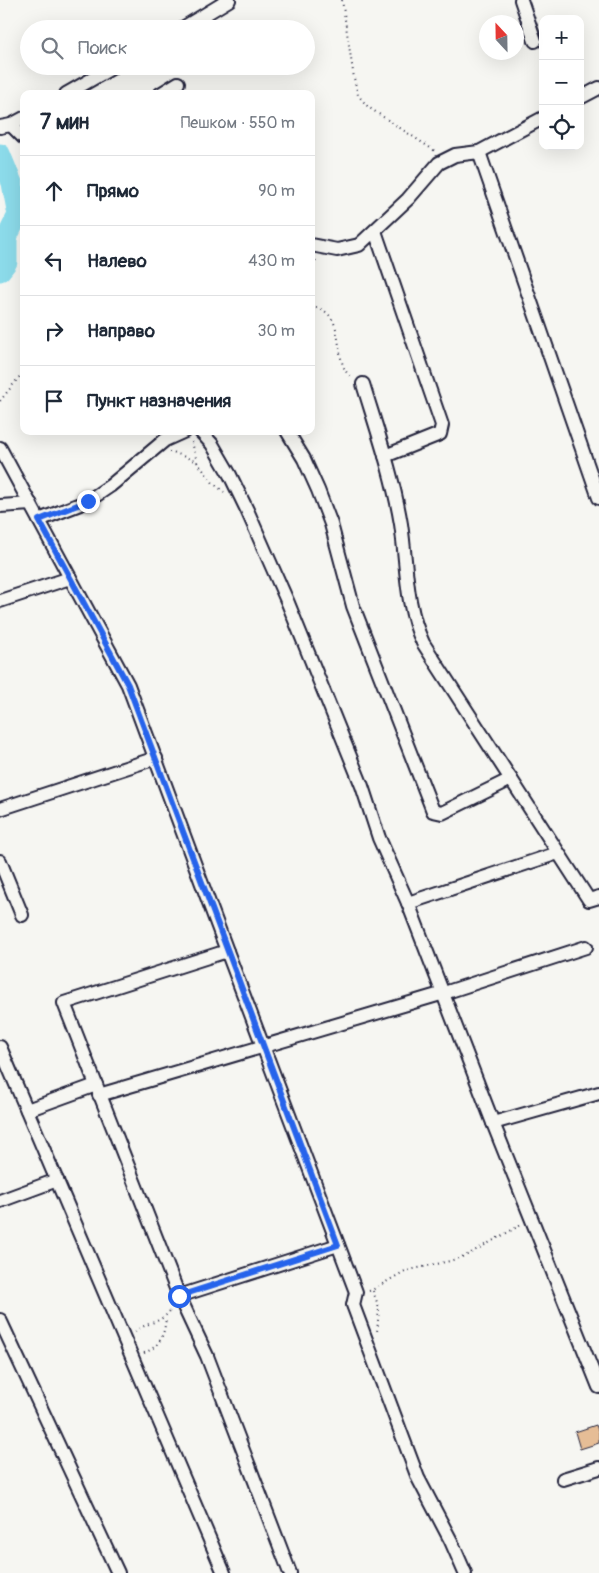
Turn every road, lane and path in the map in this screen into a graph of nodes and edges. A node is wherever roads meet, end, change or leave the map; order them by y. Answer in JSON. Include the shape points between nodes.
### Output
{"nodes":[{"id":1,"x":229,"y":0,"type":"edge"},
{"id":2,"x":342,"y":0,"type":"edge"},
{"id":3,"x":521,"y":0,"type":"edge"},
{"id":4,"x":196,"y":20,"type":"edge"},
{"id":5,"x":535,"y":41,"type":"dead end"},
{"id":6,"x":99,"y":75,"type":"edge"},
{"id":7,"x":178,"y":83,"type":"dead end"},
{"id":8,"x":599,"y":88,"type":"edge"},
{"id":9,"x":73,"y":90,"type":"edge"},
{"id":10,"x":167,"y":90,"type":"edge"},
{"id":11,"x":584,"y":96,"type":"edge"},
{"id":12,"x":20,"y":120,"type":"edge"},
{"id":13,"x":539,"y":120,"type":"edge"},
{"id":14,"x":5,"y":126,"type":"edge"},
{"id":15,"x":20,"y":135,"type":"edge"},
{"id":16,"x":479,"y":152,"type":"junction"},
{"id":17,"x":447,"y":159,"type":"junction"},
{"id":18,"x":375,"y":230,"type":"junction"},
{"id":19,"x":315,"y":246,"type":"edge"},
{"id":20,"x":315,"y":307,"type":"edge"},
{"id":21,"x":20,"y":376,"type":"edge"},
{"id":22,"x":363,"y":384,"type":"joint"},
{"id":23,"x":0,"y":401,"type":"edge"},
{"id":24,"x":188,"y":435,"type":"edge"},
{"id":25,"x":192,"y":435,"type":"edge"},
{"id":26,"x":194,"y":435,"type":"edge"},
{"id":27,"x":289,"y":435,"type":"edge"},
{"id":28,"x":0,"y":448,"type":"edge"},
{"id":29,"x":149,"y":452,"type":"junction"},
{"id":30,"x":385,"y":456,"type":"junction"},
{"id":31,"x":197,"y":462,"type":"junction"},
{"id":32,"x":227,"y":494,"type":"dead end"},
{"id":33,"x":599,"y":498,"type":"edge"},
{"id":34,"x":30,"y":504,"type":"junction"},
{"id":35,"x":0,"y":506,"type":"edge"},
{"id":36,"x":39,"y":520,"type":"junction"},
{"id":37,"x":70,"y":578,"type":"junction"},
{"id":38,"x":0,"y":601,"type":"edge"},
{"id":39,"x":156,"y":758,"type":"junction"},
{"id":40,"x":510,"y":779,"type":"junction"},
{"id":41,"x":0,"y":809,"type":"edge"},
{"id":42,"x":558,"y":853,"type":"junction"},
{"id":43,"x":1,"y":869,"type":"edge"},
{"id":44,"x":599,"y":897,"type":"edge"},
{"id":45,"x":408,"y":903,"type":"junction"},
{"id":46,"x":22,"y":915,"type":"dead end"},
{"id":47,"x":586,"y":947,"type":"dead end"},
{"id":48,"x":227,"y":951,"type":"junction"},
{"id":49,"x":444,"y":993,"type":"junction"},
{"id":50,"x":0,"y":1047,"type":"edge"},
{"id":51,"x":264,"y":1047,"type":"junction"},
{"id":52,"x":98,"y":1090,"type":"junction"},
{"id":53,"x":599,"y":1092,"type":"edge"},
{"id":54,"x":27,"y":1110,"type":"junction"},
{"id":55,"x":493,"y":1123,"type":"junction"},
{"id":56,"x":57,"y":1180,"type":"junction"},
{"id":57,"x":0,"y":1201,"type":"edge"},
{"id":58,"x":531,"y":1219,"type":"junction"},
{"id":59,"x":338,"y":1245,"type":"junction"},
{"id":60,"x":372,"y":1290,"type":"junction"},
{"id":61,"x":356,"y":1292,"type":"junction"},
{"id":62,"x":179,"y":1296,"type":"junction"},
{"id":63,"x":166,"y":1317,"type":"junction"},
{"id":64,"x":0,"y":1320,"type":"edge"},
{"id":65,"x":126,"y":1341,"type":"junction"},
{"id":66,"x":369,"y":1348,"type":"junction"},
{"id":67,"x":133,"y":1358,"type":"junction"},
{"id":68,"x":599,"y":1387,"type":"edge"},
{"id":69,"x":599,"y":1468,"type":"edge"},
{"id":70,"x":563,"y":1479,"type":"dead end"},
{"id":71,"x":118,"y":1573,"type":"edge"},
{"id":72,"x":224,"y":1573,"type":"edge"},
{"id":73,"x":290,"y":1573,"type":"edge"},
{"id":74,"x":465,"y":1573,"type":"edge"}],
"edges":[{"from":1,"to":4,"type":"street"},
{"from":2,"to":17,"type":"path","via":[[358,95],[368,107]]},
{"from":3,"to":5,"type":"street"},
{"from":6,"to":9,"type":"street"},
{"from":7,"to":10,"type":"street"},
{"from":8,"to":11,"type":"street"},
{"from":12,"to":14,"type":"street"},
{"from":13,"to":16,"type":"street"},
{"from":14,"to":15,"type":"street"},
{"from":16,"to":17,"type":"street"},
{"from":16,"to":33,"type":"street"},
{"from":17,"to":18,"type":"street","via":[[439,163]]},
{"from":18,"to":19,"type":"street","via":[[359,245],[337,250]]},
{"from":18,"to":30,"type":"street","via":[[442,425],[440,434]]},
{"from":20,"to":22,"type":"path","via":[[329,315],[337,331],[340,355],[349,376]]},
{"from":21,"to":23,"type":"path"},
{"from":22,"to":30,"type":"street"},
{"from":24,"to":29,"type":"street","via":[[165,440]]},
{"from":25,"to":31,"type":"path"},
{"from":26,"to":45,"type":"street","via":[[212,444],[248,510],[362,786],[378,838]]},
{"from":27,"to":40,"type":"street","via":[[304,459],[331,524],[353,606],[433,811],[442,813]]},
{"from":28,"to":34,"type":"street"},
{"from":29,"to":31,"type":"path","via":[[173,452]]},
{"from":29,"to":36,"type":"street","via":[[88,501]]},
{"from":30,"to":40,"type":"street","via":[[401,524],[410,604],[416,628]]},
{"from":31,"to":32,"type":"path","via":[[213,483]]},
{"from":34,"to":35,"type":"street"},
{"from":34,"to":36,"type":"street"},
{"from":36,"to":37,"type":"street"},
{"from":37,"to":38,"type":"street"},
{"from":37,"to":39,"type":"street","via":[[128,685]]},
{"from":39,"to":41,"type":"street"},
{"from":39,"to":48,"type":"street"},
{"from":40,"to":42,"type":"street"},
{"from":42,"to":44,"type":"street","via":[[589,900]]},
{"from":42,"to":45,"type":"street"},
{"from":43,"to":46,"type":"street"},
{"from":45,"to":49,"type":"street"},
{"from":47,"to":49,"type":"street"},
{"from":48,"to":51,"type":"street"},
{"from":48,"to":52,"type":"street","via":[[64,1003]]},
{"from":49,"to":51,"type":"street"},
{"from":49,"to":55,"type":"street"},
{"from":50,"to":54,"type":"street"},
{"from":51,"to":52,"type":"street"},
{"from":51,"to":59,"type":"street"},
{"from":52,"to":54,"type":"street"},
{"from":52,"to":62,"type":"street"},
{"from":53,"to":55,"type":"street"},
{"from":54,"to":56,"type":"street"},
{"from":55,"to":58,"type":"street"},
{"from":56,"to":57,"type":"street"},
{"from":56,"to":65,"type":"street"},
{"from":58,"to":60,"type":"path","via":[[467,1255],[450,1262],[405,1271]]},
{"from":58,"to":68,"type":"street"},
{"from":59,"to":61,"type":"street"},
{"from":59,"to":62,"type":"street"},
{"from":60,"to":61,"type":"path"},
{"from":60,"to":66,"type":"path","via":[[379,1308],[377,1334]]},
{"from":61,"to":66,"type":"street","via":[[353,1305]]},
{"from":62,"to":63,"type":"path"},
{"from":62,"to":73,"type":"street","via":[[207,1356]]},
{"from":63,"to":65,"type":"path","via":[[140,1327]]},
{"from":63,"to":67,"type":"path","via":[[164,1337],[149,1351]]},
{"from":64,"to":71,"type":"street"},
{"from":65,"to":67,"type":"street"},
{"from":66,"to":74,"type":"street","via":[[418,1478]]},
{"from":67,"to":72,"type":"street"},
{"from":69,"to":70,"type":"street"}]}
